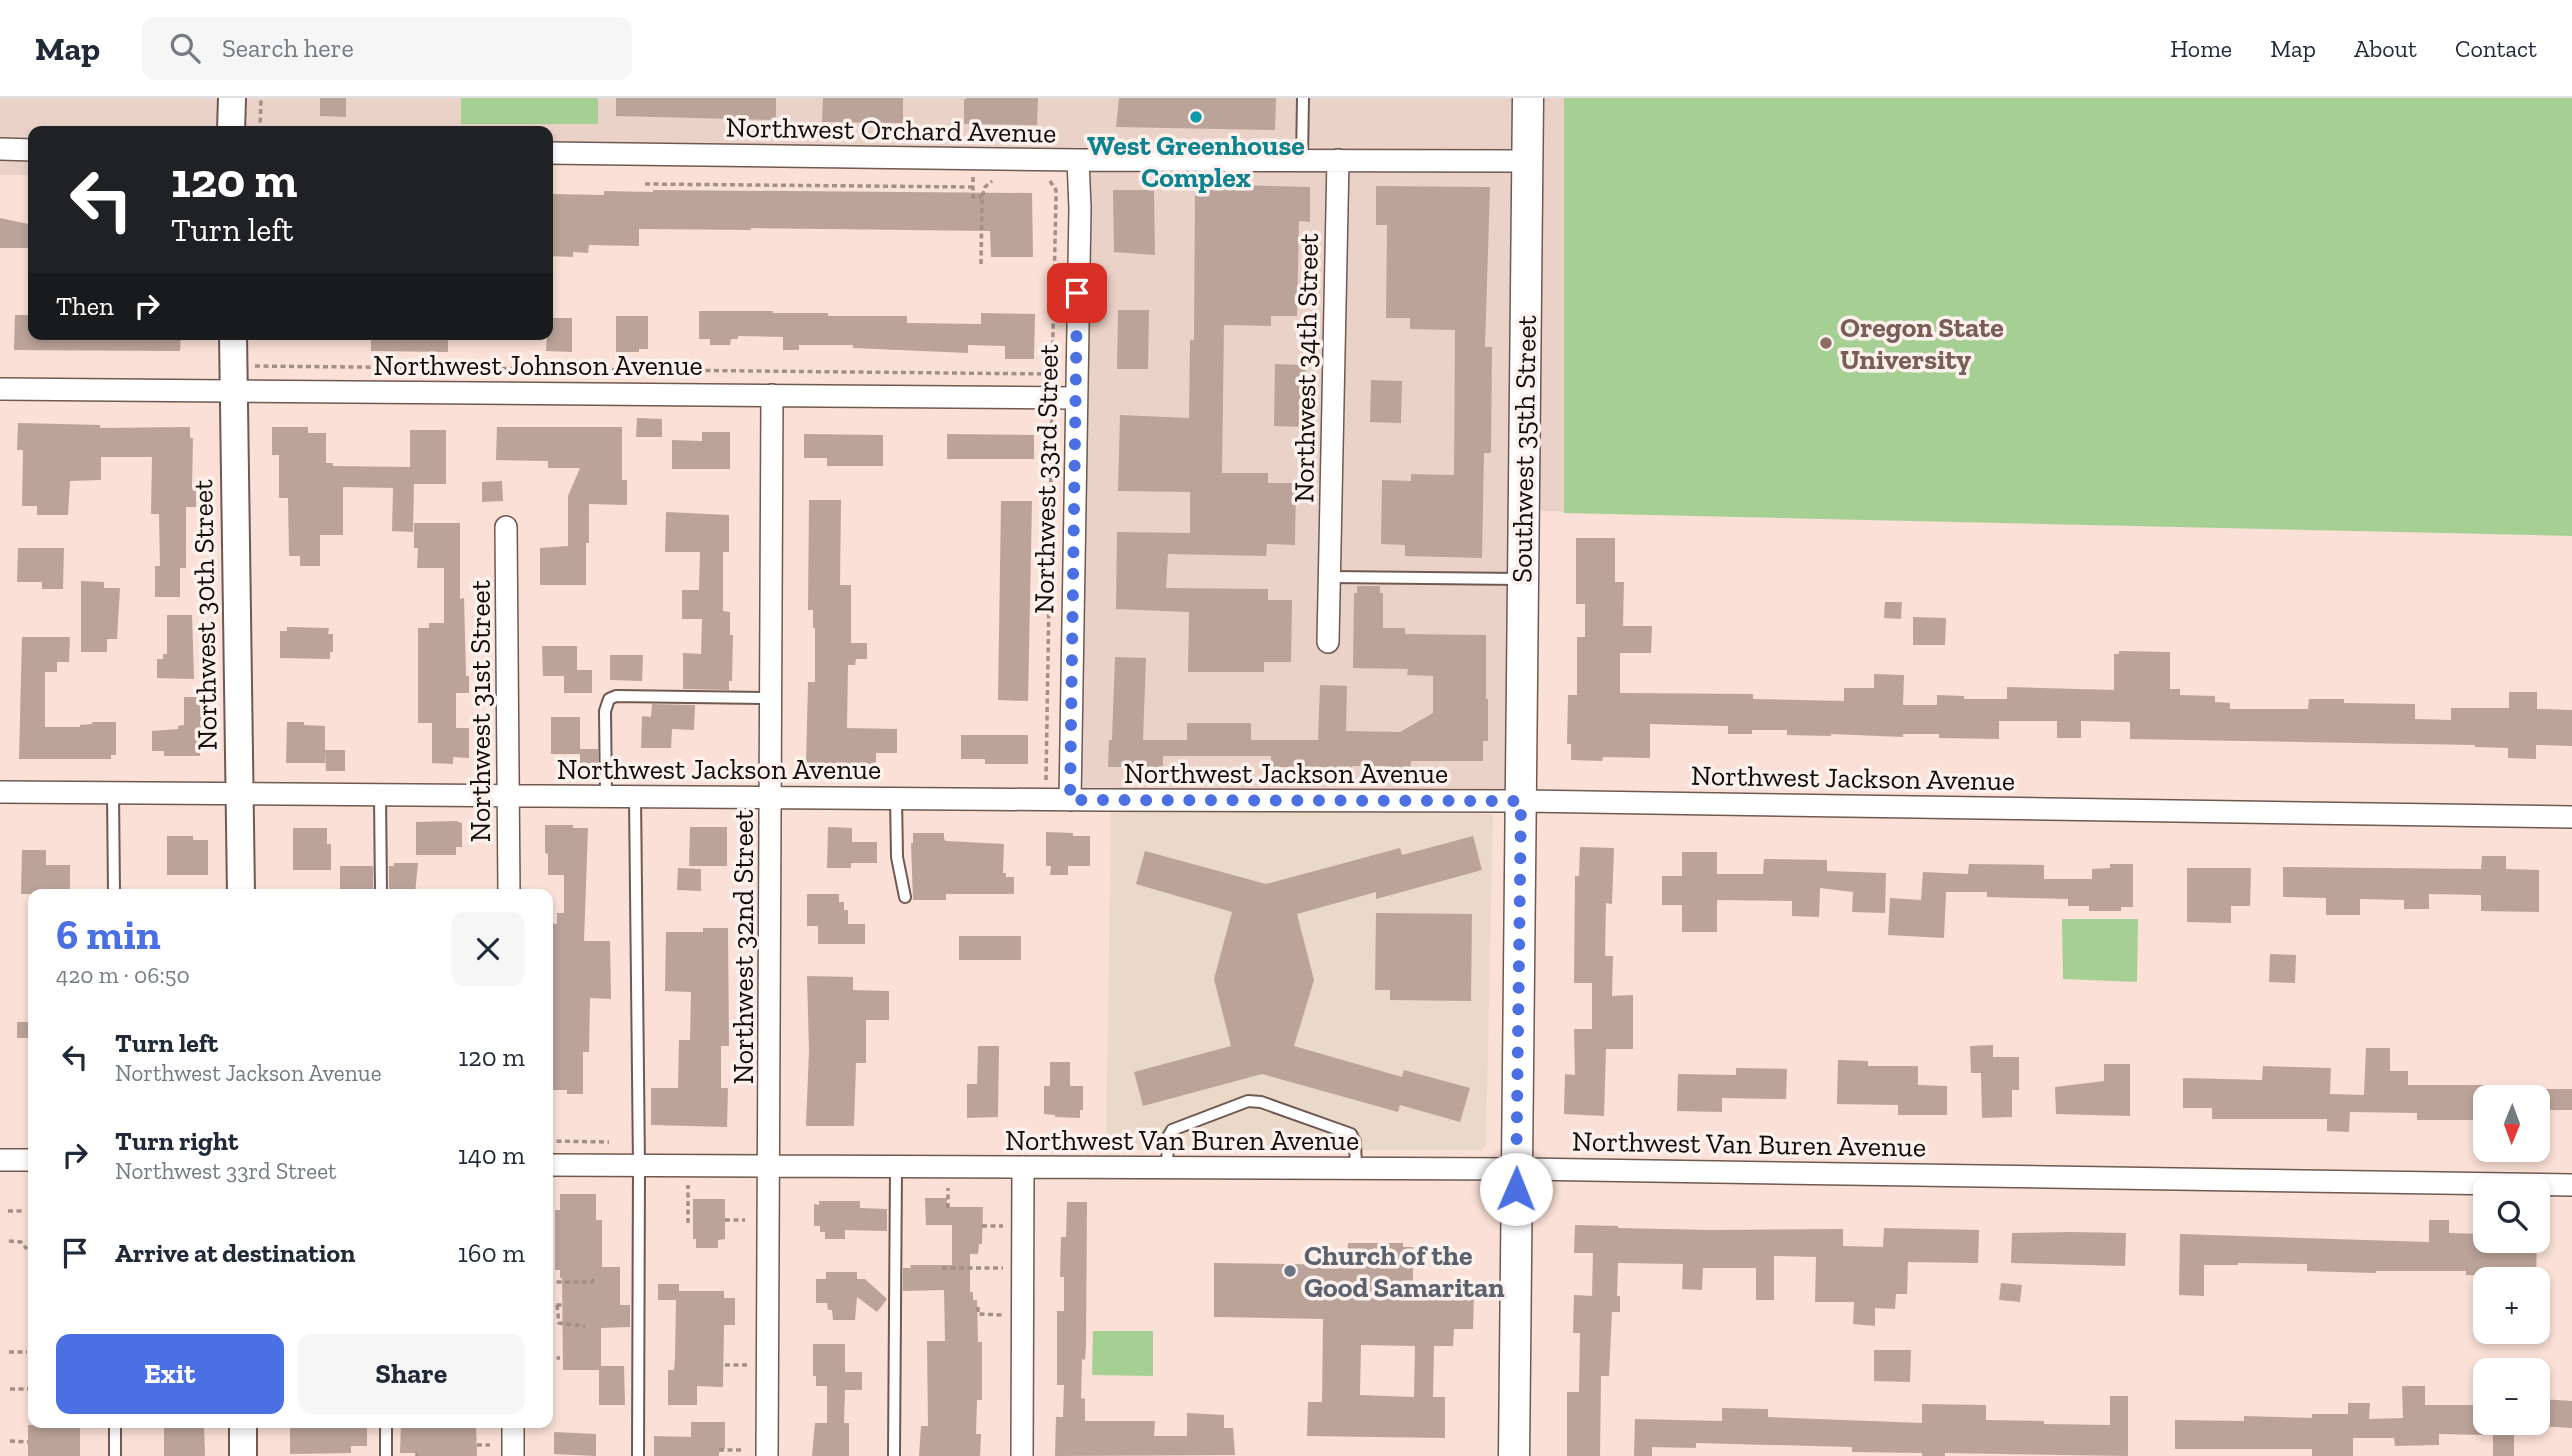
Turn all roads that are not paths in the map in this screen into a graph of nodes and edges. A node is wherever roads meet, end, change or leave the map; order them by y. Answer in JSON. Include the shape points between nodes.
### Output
{"nodes":[{"id":1,"x":232,"y":98,"type":"edge"},
{"id":2,"x":1303,"y":98,"type":"edge"},
{"id":3,"x":1528,"y":98,"type":"edge"},
{"id":4,"x":231,"y":126,"type":"edge"},
{"id":5,"x":0,"y":149,"type":"edge"},
{"id":6,"x":28,"y":149,"type":"edge"},
{"id":7,"x":553,"y":153,"type":"edge"},
{"id":8,"x":1078,"y":160,"type":"junction"},
{"id":9,"x":1302,"y":160,"type":"junction"},
{"id":10,"x":1338,"y":160,"type":"junction"},
{"id":11,"x":1527,"y":161,"type":"junction"},
{"id":12,"x":233,"y":340,"type":"edge"},
{"id":13,"x":232,"y":379,"type":"junction"},
{"id":14,"x":0,"y":389,"type":"edge"},
{"id":15,"x":772,"y":395,"type":"junction"},
{"id":16,"x":1075,"y":398,"type":"junction"},
{"id":17,"x":506,"y":527,"type":"dead end"},
{"id":18,"x":1331,"y":577,"type":"junction"},
{"id":19,"x":1523,"y":579,"type":"junction"},
{"id":20,"x":1328,"y":642,"type":"dead end"},
{"id":21,"x":771,"y":698,"type":"junction"},
{"id":22,"x":0,"y":792,"type":"edge"},
{"id":23,"x":113,"y":793,"type":"junction"},
{"id":24,"x":240,"y":794,"type":"junction"},
{"id":25,"x":380,"y":795,"type":"junction"},
{"id":26,"x":508,"y":796,"type":"junction"},
{"id":27,"x":606,"y":796,"type":"junction"},
{"id":28,"x":635,"y":796,"type":"junction"},
{"id":29,"x":771,"y":797,"type":"junction"},
{"id":30,"x":896,"y":799,"type":"junction"},
{"id":31,"x":1070,"y":800,"type":"junction"},
{"id":32,"x":1521,"y":801,"type":"junction"},
{"id":33,"x":2572,"y":817,"type":"edge"},
{"id":34,"x":114,"y":889,"type":"edge"},
{"id":35,"x":241,"y":889,"type":"edge"},
{"id":36,"x":381,"y":889,"type":"edge"},
{"id":37,"x":509,"y":889,"type":"edge"},
{"id":38,"x":905,"y":897,"type":"dead end"},
{"id":39,"x":0,"y":1160,"type":"edge"},
{"id":40,"x":28,"y":1160,"type":"edge"},
{"id":41,"x":553,"y":1165,"type":"edge"},
{"id":42,"x":639,"y":1166,"type":"junction"},
{"id":43,"x":770,"y":1166,"type":"junction"},
{"id":44,"x":896,"y":1167,"type":"junction"},
{"id":45,"x":1023,"y":1167,"type":"junction"},
{"id":46,"x":1167,"y":1168,"type":"junction"},
{"id":47,"x":1356,"y":1168,"type":"junction"},
{"id":48,"x":1517,"y":1169,"type":"junction"},
{"id":49,"x":2572,"y":1185,"type":"edge"},
{"id":50,"x":115,"y":1428,"type":"edge"},
{"id":51,"x":243,"y":1428,"type":"edge"},
{"id":52,"x":386,"y":1428,"type":"edge"},
{"id":53,"x":513,"y":1428,"type":"edge"},
{"id":54,"x":115,"y":1456,"type":"edge"},
{"id":55,"x":243,"y":1456,"type":"edge"},
{"id":56,"x":386,"y":1456,"type":"edge"},
{"id":57,"x":513,"y":1456,"type":"edge"},
{"id":58,"x":638,"y":1456,"type":"edge"},
{"id":59,"x":767,"y":1456,"type":"edge"},
{"id":60,"x":894,"y":1456,"type":"edge"},
{"id":61,"x":1022,"y":1456,"type":"edge"},
{"id":62,"x":1514,"y":1456,"type":"edge"}],
"edges":[{"from":1,"to":4,"type":"street"},
{"from":2,"to":9,"type":"lane"},
{"from":3,"to":11,"type":"main road","name":"Southwest 35th Street"},
{"from":5,"to":6,"type":"street"},
{"from":7,"to":8,"type":"street","name":"Northwest Orchard Avenue"},
{"from":8,"to":9,"type":"street","name":"Northwest Orchard Avenue"},
{"from":8,"to":16,"type":"street","name":"Northwest 33rd Street"},
{"from":9,"to":10,"type":"street","name":"Northwest Orchard Avenue"},
{"from":10,"to":11,"type":"street","name":"Northwest Orchard Avenue"},
{"from":10,"to":18,"type":"street","name":"Northwest 34th Street"},
{"from":11,"to":19,"type":"main road","name":"Southwest 35th Street"},
{"from":12,"to":13,"type":"street","name":"Northwest 30th Street"},
{"from":13,"to":14,"type":"street","name":"Northwest Johnson Avenue"},
{"from":13,"to":15,"type":"street","name":"Northwest Johnson Avenue"},
{"from":13,"to":24,"type":"street","name":"Northwest 30th Street"},
{"from":15,"to":16,"type":"street","name":"Northwest Johnson Avenue"},
{"from":15,"to":21,"type":"street","name":"Northwest 32nd Street"},
{"from":16,"to":31,"type":"street","name":"Northwest 33rd Street"},
{"from":17,"to":26,"type":"street","name":"Northwest 31st Street"},
{"from":18,"to":19,"type":"lane"},
{"from":18,"to":20,"type":"street","name":"Northwest 34th Street"},
{"from":19,"to":32,"type":"main road","name":"Southwest 35th Street"},
{"from":21,"to":27,"type":"lane","via":[[609,699],[605,711]]},
{"from":21,"to":29,"type":"street","name":"Northwest 32nd Street"},
{"from":22,"to":23,"type":"street","name":"Northwest Jackson Avenue"},
{"from":23,"to":24,"type":"street","name":"Northwest Jackson Avenue"},
{"from":23,"to":34,"type":"lane"},
{"from":24,"to":25,"type":"street","name":"Northwest Jackson Avenue"},
{"from":24,"to":35,"type":"street","name":"Northwest 30th Street"},
{"from":25,"to":26,"type":"street","name":"Northwest Jackson Avenue"},
{"from":25,"to":36,"type":"lane"},
{"from":26,"to":27,"type":"street","name":"Northwest Jackson Avenue"},
{"from":26,"to":37,"type":"street","name":"Northwest 31st Street"},
{"from":27,"to":28,"type":"street","name":"Northwest Jackson Avenue"},
{"from":28,"to":29,"type":"street","name":"Northwest Jackson Avenue"},
{"from":28,"to":42,"type":"lane"},
{"from":29,"to":30,"type":"street","name":"Northwest Jackson Avenue"},
{"from":29,"to":43,"type":"street","name":"Northwest 32nd Street"},
{"from":30,"to":31,"type":"street","name":"Northwest Jackson Avenue"},
{"from":30,"to":38,"type":"lane","via":[[897,857]]},
{"from":31,"to":32,"type":"street","name":"Northwest Jackson Avenue"},
{"from":32,"to":33,"type":"street","name":"Northwest Jackson Avenue"},
{"from":32,"to":48,"type":"main road","name":"Southwest 35th Street"},
{"from":39,"to":40,"type":"street"},
{"from":41,"to":42,"type":"street","name":"Northwest Van Buren Avenue"},
{"from":42,"to":43,"type":"street","name":"Northwest Van Buren Avenue"},
{"from":42,"to":58,"type":"lane"},
{"from":43,"to":44,"type":"street","name":"Northwest Van Buren Avenue"},
{"from":43,"to":59,"type":"street","name":"Northwest 32nd Street"},
{"from":44,"to":45,"type":"street","name":"Northwest Van Buren Avenue"},
{"from":44,"to":60,"type":"lane"},
{"from":45,"to":46,"type":"street","name":"Northwest Van Buren Avenue"},
{"from":45,"to":61,"type":"street"},
{"from":46,"to":47,"type":"street","name":"Northwest Van Buren Avenue"},
{"from":46,"to":47,"type":"lane","via":[[1172,1130],[1248,1101],[1351,1134]]},
{"from":47,"to":48,"type":"street","name":"Northwest Van Buren Avenue"},
{"from":48,"to":49,"type":"street","name":"Northwest Van Buren Avenue"},
{"from":48,"to":62,"type":"main road","name":"Southwest 35th Street"},
{"from":50,"to":54,"type":"lane"},
{"from":51,"to":55,"type":"street"},
{"from":52,"to":56,"type":"lane"},
{"from":53,"to":57,"type":"street"}]}
